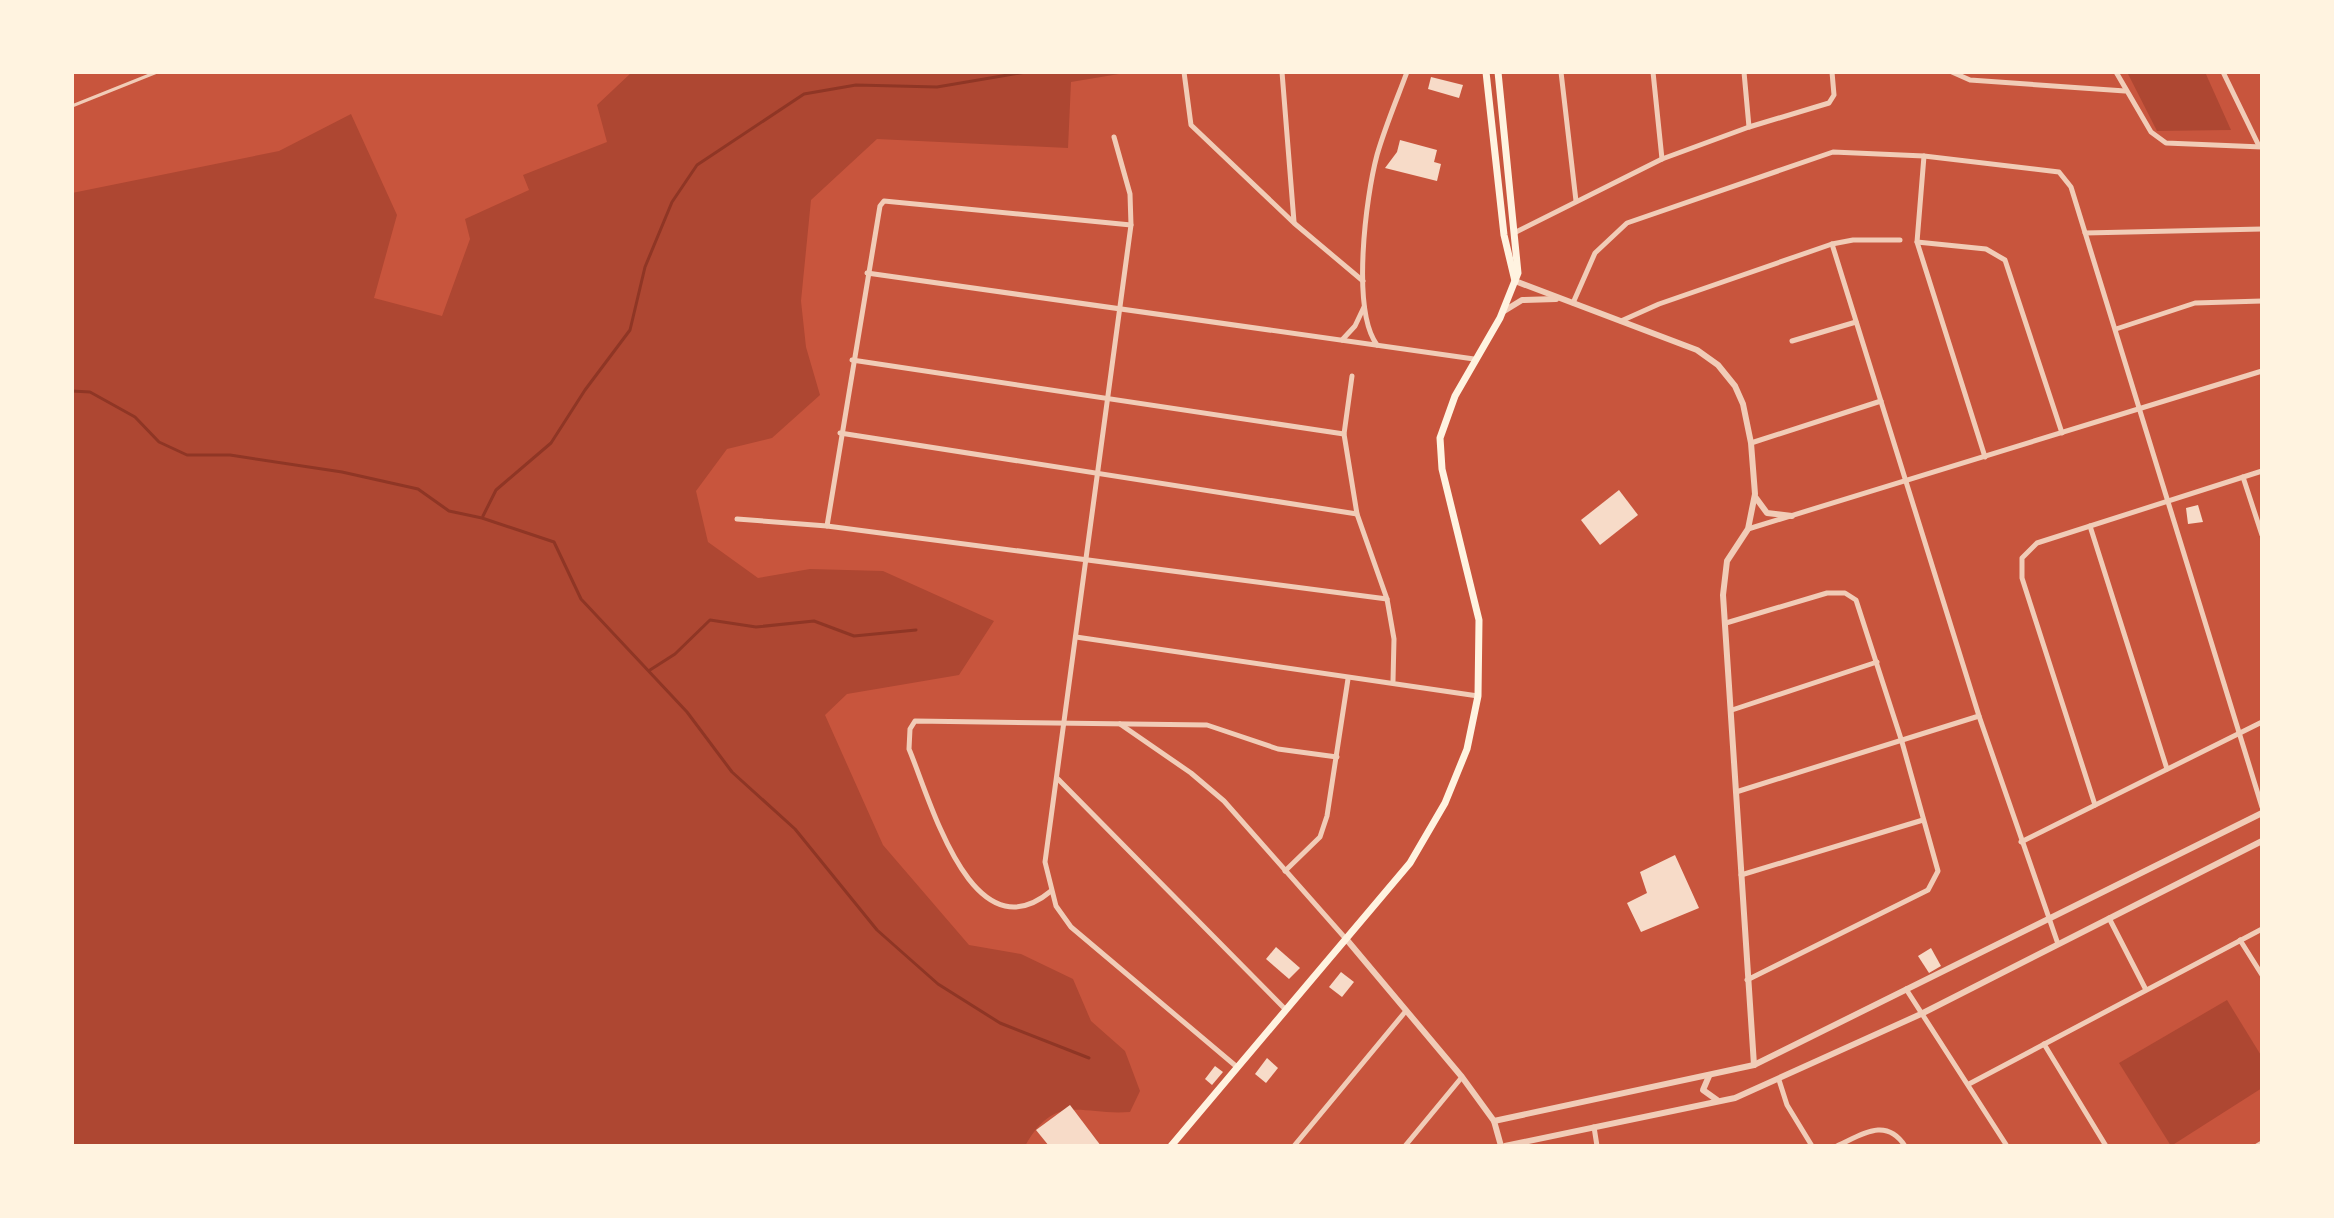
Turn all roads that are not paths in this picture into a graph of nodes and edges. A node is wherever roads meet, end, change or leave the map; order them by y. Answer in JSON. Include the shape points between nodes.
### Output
{"nodes":[{"id":1,"x":157,"y":72,"type":"edge"},
{"id":2,"x":1184,"y":72,"type":"edge"},
{"id":3,"x":1282,"y":72,"type":"edge"},
{"id":4,"x":1407,"y":72,"type":"edge"},
{"id":5,"x":1486,"y":72,"type":"edge"},
{"id":6,"x":1498,"y":72,"type":"edge"},
{"id":7,"x":1561,"y":72,"type":"edge"},
{"id":8,"x":1653,"y":72,"type":"edge"},
{"id":9,"x":1744,"y":72,"type":"edge"},
{"id":10,"x":1832,"y":72,"type":"edge"},
{"id":11,"x":2116,"y":72,"type":"edge"},
{"id":12,"x":2223,"y":72,"type":"edge"},
{"id":13,"x":1954,"y":74,"type":"edge"},
{"id":14,"x":2126,"y":91,"type":"junction"},
{"id":15,"x":72,"y":106,"type":"edge"},
{"id":16,"x":1749,"y":127,"type":"junction"},
{"id":17,"x":1114,"y":137,"type":"dead end"},
{"id":18,"x":2261,"y":147,"type":"edge"},
{"id":19,"x":1924,"y":156,"type":"junction"},
{"id":20,"x":1662,"y":159,"type":"junction"},
{"id":21,"x":1576,"y":201,"type":"junction"},
{"id":22,"x":1294,"y":223,"type":"junction"},
{"id":23,"x":1131,"y":225,"type":"junction"},
{"id":24,"x":2262,"y":229,"type":"edge"},
{"id":25,"x":2085,"y":233,"type":"junction"},
{"id":26,"x":1513,"y":234,"type":"junction"},
{"id":27,"x":1900,"y":240,"type":"dead end"},
{"id":28,"x":1917,"y":242,"type":"junction"},
{"id":29,"x":1832,"y":244,"type":"junction"},
{"id":30,"x":867,"y":273,"type":"junction"},
{"id":31,"x":1363,"y":281,"type":"junction"},
{"id":32,"x":1515,"y":281,"type":"junction"},
{"id":33,"x":1569,"y":301,"type":"junction"},
{"id":34,"x":2262,"y":301,"type":"edge"},
{"id":35,"x":1366,"y":303,"type":"junction"},
{"id":36,"x":1120,"y":308,"type":"junction"},
{"id":37,"x":1504,"y":311,"type":"junction"},
{"id":38,"x":1621,"y":321,"type":"junction"},
{"id":39,"x":1856,"y":322,"type":"junction"},
{"id":40,"x":2116,"y":329,"type":"junction"},
{"id":41,"x":1342,"y":340,"type":"junction"},
{"id":42,"x":1792,"y":341,"type":"dead end"},
{"id":43,"x":1377,"y":345,"type":"junction"},
{"id":44,"x":1474,"y":359,"type":"junction"},
{"id":45,"x":852,"y":360,"type":"junction"},
{"id":46,"x":2262,"y":371,"type":"edge"},
{"id":47,"x":1352,"y":376,"type":"dead end"},
{"id":48,"x":1108,"y":396,"type":"junction"},
{"id":49,"x":1881,"y":401,"type":"junction"},
{"id":50,"x":2138,"y":408,"type":"junction"},
{"id":51,"x":840,"y":433,"type":"junction"},
{"id":52,"x":2062,"y":433,"type":"junction"},
{"id":53,"x":1344,"y":434,"type":"junction"},
{"id":54,"x":1751,"y":443,"type":"junction"},
{"id":55,"x":1985,"y":457,"type":"junction"},
{"id":56,"x":2262,"y":471,"type":"edge"},
{"id":57,"x":1097,"y":476,"type":"junction"},
{"id":58,"x":2243,"y":477,"type":"junction"},
{"id":59,"x":1907,"y":481,"type":"junction"},
{"id":60,"x":1755,"y":494,"type":"junction"},
{"id":61,"x":2167,"y":502,"type":"junction"},
{"id":62,"x":1357,"y":514,"type":"junction"},
{"id":63,"x":1792,"y":516,"type":"junction"},
{"id":64,"x":737,"y":519,"type":"dead end"},
{"id":65,"x":827,"y":526,"type":"junction"},
{"id":66,"x":2090,"y":526,"type":"junction"},
{"id":67,"x":1748,"y":529,"type":"junction"},
{"id":68,"x":2262,"y":535,"type":"edge"},
{"id":69,"x":1086,"y":558,"type":"junction"},
{"id":70,"x":1387,"y":599,"type":"junction"},
{"id":71,"x":1726,"y":623,"type":"junction"},
{"id":72,"x":1076,"y":637,"type":"junction"},
{"id":73,"x":1877,"y":662,"type":"junction"},
{"id":74,"x":1348,"y":679,"type":"junction"},
{"id":75,"x":1393,"y":681,"type":"junction"},
{"id":76,"x":1478,"y":696,"type":"junction"},
{"id":77,"x":1732,"y":710,"type":"junction"},
{"id":78,"x":1979,"y":716,"type":"junction"},
{"id":79,"x":1064,"y":721,"type":"junction"},
{"id":80,"x":2262,"y":722,"type":"edge"},
{"id":81,"x":1119,"y":724,"type":"junction"},
{"id":82,"x":2240,"y":732,"type":"junction"},
{"id":83,"x":1902,"y":742,"type":"junction"},
{"id":84,"x":1337,"y":757,"type":"junction"},
{"id":85,"x":2167,"y":769,"type":"junction"},
{"id":86,"x":1058,"y":779,"type":"junction"},
{"id":87,"x":1736,"y":792,"type":"junction"},
{"id":88,"x":2095,"y":805,"type":"junction"},
{"id":89,"x":2262,"y":807,"type":"edge"},
{"id":90,"x":2262,"y":813,"type":"edge"},
{"id":91,"x":1923,"y":820,"type":"junction"},
{"id":92,"x":2262,"y":841,"type":"edge"},
{"id":93,"x":2021,"y":842,"type":"junction"},
{"id":94,"x":1285,"y":871,"type":"junction"},
{"id":95,"x":1741,"y":875,"type":"junction"},
{"id":96,"x":1051,"y":891,"type":"junction"},
{"id":97,"x":2109,"y":918,"type":"junction"},
{"id":98,"x":2048,"y":920,"type":"junction"},
{"id":99,"x":2262,"y":929,"type":"edge"},
{"id":100,"x":1347,"y":940,"type":"junction"},
{"id":101,"x":2240,"y":940,"type":"junction"},
{"id":102,"x":2058,"y":944,"type":"junction"},
{"id":103,"x":2262,"y":975,"type":"edge"},
{"id":104,"x":1747,"y":980,"type":"junction"},
{"id":105,"x":2145,"y":988,"type":"junction"},
{"id":106,"x":1906,"y":989,"type":"junction"},
{"id":107,"x":1286,"y":1010,"type":"junction"},
{"id":108,"x":1405,"y":1012,"type":"junction"},
{"id":109,"x":1921,"y":1014,"type":"junction"},
{"id":110,"x":2044,"y":1044,"type":"junction"},
{"id":111,"x":1754,"y":1065,"type":"junction"},
{"id":112,"x":1237,"y":1067,"type":"junction"},
{"id":113,"x":1709,"y":1076,"type":"junction"},
{"id":114,"x":1462,"y":1077,"type":"junction"},
{"id":115,"x":1779,"y":1080,"type":"junction"},
{"id":116,"x":1969,"y":1084,"type":"junction"},
{"id":117,"x":1719,"y":1101,"type":"junction"},
{"id":118,"x":1494,"y":1121,"type":"junction"},
{"id":119,"x":1594,"y":1126,"type":"junction"},
{"id":120,"x":2262,"y":1143,"type":"edge"},
{"id":121,"x":1531,"y":1144,"type":"edge"},
{"id":122,"x":1171,"y":1146,"type":"edge"},
{"id":123,"x":1294,"y":1146,"type":"edge"},
{"id":124,"x":1405,"y":1146,"type":"edge"},
{"id":125,"x":1503,"y":1146,"type":"edge"},
{"id":126,"x":1597,"y":1146,"type":"edge"},
{"id":127,"x":1812,"y":1146,"type":"edge"},
{"id":128,"x":1837,"y":1146,"type":"edge"},
{"id":129,"x":1905,"y":1146,"type":"edge"},
{"id":130,"x":2007,"y":1146,"type":"edge"},
{"id":131,"x":2106,"y":1146,"type":"edge"},
{"id":132,"x":2257,"y":1146,"type":"edge"}],
"edges":[{"from":1,"to":15,"type":"lane"},
{"from":2,"to":22,"type":"street","via":[[1191,125]]},
{"from":3,"to":22,"type":"street"},
{"from":4,"to":31,"type":"street","via":[[1377,156]]},
{"from":5,"to":32,"type":"main road","via":[[1502,221]]},
{"from":6,"to":26,"type":"main road"},
{"from":7,"to":21,"type":"street"},
{"from":8,"to":20,"type":"street"},
{"from":9,"to":16,"type":"street"},
{"from":10,"to":16,"type":"street","via":[[1832,101]]},
{"from":11,"to":14,"type":"street"},
{"from":12,"to":18,"type":"street"},
{"from":13,"to":14,"type":"street","via":[[1970,80]]},
{"from":14,"to":18,"type":"street","via":[[2151,132],[2166,143]]},
{"from":16,"to":20,"type":"street"},
{"from":17,"to":23,"type":"street","via":[[1130,194]]},
{"from":19,"to":25,"type":"street","via":[[2051,168],[2071,187]]},
{"from":19,"to":28,"type":"street"},
{"from":19,"to":33,"type":"street","via":[[1833,152],[1632,220],[1595,253]]},
{"from":20,"to":21,"type":"street"},
{"from":21,"to":26,"type":"street"},
{"from":22,"to":31,"type":"street"},
{"from":23,"to":30,"type":"street","via":[[884,201]]},
{"from":23,"to":36,"type":"street"},
{"from":24,"to":25,"type":"street"},
{"from":25,"to":40,"type":"street"},
{"from":26,"to":32,"type":"main road"},
{"from":27,"to":29,"type":"street"},
{"from":28,"to":52,"type":"street","via":[[1986,249],[2005,260]]},
{"from":28,"to":55,"type":"street"},
{"from":29,"to":38,"type":"street"},
{"from":29,"to":39,"type":"street"},
{"from":30,"to":36,"type":"street"},
{"from":30,"to":45,"type":"street"},
{"from":31,"to":35,"type":"street"},
{"from":32,"to":33,"type":"street"},
{"from":32,"to":37,"type":"main road"},
{"from":33,"to":37,"type":"street","via":[[1522,300]]},
{"from":33,"to":38,"type":"street"},
{"from":34,"to":40,"type":"street","via":[[2195,303]]},
{"from":35,"to":41,"type":"street"},
{"from":35,"to":43,"type":"street"},
{"from":36,"to":41,"type":"street"},
{"from":36,"to":48,"type":"street"},
{"from":37,"to":44,"type":"main road"},
{"from":38,"to":54,"type":"street","via":[[1689,346],[1718,365],[1740,395]]},
{"from":39,"to":42,"type":"street"},
{"from":39,"to":49,"type":"street"},
{"from":40,"to":50,"type":"street"},
{"from":41,"to":43,"type":"street"},
{"from":43,"to":44,"type":"street"},
{"from":44,"to":76,"type":"main road","via":[[1440,438],[1442,469],[1479,620]]},
{"from":45,"to":48,"type":"street"},
{"from":45,"to":51,"type":"street"},
{"from":46,"to":50,"type":"street"},
{"from":47,"to":53,"type":"street"},
{"from":48,"to":53,"type":"street"},
{"from":48,"to":57,"type":"street"},
{"from":49,"to":54,"type":"street"},
{"from":49,"to":59,"type":"street"},
{"from":50,"to":52,"type":"street"},
{"from":50,"to":61,"type":"street"},
{"from":51,"to":57,"type":"street"},
{"from":51,"to":65,"type":"street"},
{"from":52,"to":55,"type":"street"},
{"from":53,"to":62,"type":"street"},
{"from":54,"to":60,"type":"street"},
{"from":55,"to":59,"type":"street"},
{"from":56,"to":58,"type":"street"},
{"from":57,"to":62,"type":"street"},
{"from":57,"to":69,"type":"street"},
{"from":58,"to":61,"type":"street"},
{"from":58,"to":68,"type":"street"},
{"from":59,"to":63,"type":"street"},
{"from":59,"to":78,"type":"street"},
{"from":60,"to":63,"type":"street","via":[[1767,513]]},
{"from":60,"to":67,"type":"street"},
{"from":61,"to":66,"type":"street"},
{"from":61,"to":82,"type":"street"},
{"from":62,"to":70,"type":"street"},
{"from":63,"to":67,"type":"street"},
{"from":64,"to":65,"type":"street"},
{"from":65,"to":69,"type":"street"},
{"from":66,"to":85,"type":"street"},
{"from":66,"to":88,"type":"street","via":[[2037,543],[2022,558],[2022,578]]},
{"from":67,"to":71,"type":"street","via":[[1727,561]]},
{"from":69,"to":70,"type":"street"},
{"from":69,"to":72,"type":"street"},
{"from":70,"to":75,"type":"street","via":[[1394,639]]},
{"from":71,"to":73,"type":"street","via":[[1827,593],[1848,594],[1858,604]]},
{"from":71,"to":77,"type":"street"},
{"from":72,"to":74,"type":"street"},
{"from":72,"to":79,"type":"street"},
{"from":73,"to":77,"type":"street"},
{"from":73,"to":83,"type":"street"},
{"from":74,"to":75,"type":"street"},
{"from":74,"to":84,"type":"street"},
{"from":75,"to":76,"type":"street"},
{"from":76,"to":100,"type":"main road","via":[[1467,749],[1445,803],[1410,863]]},
{"from":77,"to":87,"type":"street"},
{"from":78,"to":83,"type":"street"},
{"from":78,"to":93,"type":"street"},
{"from":79,"to":81,"type":"street"},
{"from":79,"to":86,"type":"street"},
{"from":79,"to":96,"type":"street","via":[[915,721],[910,729],[909,749],[964,878],[983,896],[1008,908],[1033,906]]},
{"from":80,"to":82,"type":"street"},
{"from":81,"to":84,"type":"street","via":[[1207,725],[1278,749]]},
{"from":81,"to":94,"type":"street","via":[[1224,801]]},
{"from":82,"to":85,"type":"street"},
{"from":82,"to":89,"type":"street"},
{"from":83,"to":87,"type":"street"},
{"from":83,"to":91,"type":"street"},
{"from":84,"to":94,"type":"street","via":[[1320,837]]},
{"from":85,"to":88,"type":"street"},
{"from":86,"to":96,"type":"street","via":[[1045,862]]},
{"from":86,"to":107,"type":"street"},
{"from":87,"to":95,"type":"street"},
{"from":88,"to":93,"type":"street"},
{"from":90,"to":98,"type":"street"},
{"from":91,"to":95,"type":"street"},
{"from":91,"to":104,"type":"street","via":[[1938,865],[1935,882]]},
{"from":92,"to":97,"type":"street"},
{"from":93,"to":98,"type":"street"},
{"from":94,"to":100,"type":"street"},
{"from":95,"to":104,"type":"street"},
{"from":96,"to":112,"type":"street","via":[[1071,927]]},
{"from":97,"to":102,"type":"street"},
{"from":97,"to":105,"type":"street"},
{"from":98,"to":102,"type":"street"},
{"from":98,"to":106,"type":"street"},
{"from":99,"to":101,"type":"street"},
{"from":100,"to":107,"type":"main road"},
{"from":100,"to":108,"type":"street"},
{"from":101,"to":103,"type":"street"},
{"from":101,"to":105,"type":"street"},
{"from":102,"to":109,"type":"street"},
{"from":104,"to":111,"type":"street"},
{"from":105,"to":110,"type":"street"},
{"from":106,"to":109,"type":"street"},
{"from":106,"to":111,"type":"street"},
{"from":107,"to":112,"type":"main road"},
{"from":108,"to":114,"type":"street"},
{"from":108,"to":123,"type":"street"},
{"from":109,"to":115,"type":"street"},
{"from":109,"to":116,"type":"street"},
{"from":110,"to":116,"type":"street"},
{"from":110,"to":131,"type":"street"},
{"from":111,"to":113,"type":"street"},
{"from":112,"to":122,"type":"main road"},
{"from":113,"to":117,"type":"street","via":[[1703,1090]]},
{"from":113,"to":118,"type":"street"},
{"from":114,"to":118,"type":"street"},
{"from":114,"to":124,"type":"street"},
{"from":115,"to":117,"type":"street"},
{"from":115,"to":127,"type":"street","via":[[1787,1105]]},
{"from":116,"to":130,"type":"street"},
{"from":117,"to":119,"type":"street"},
{"from":118,"to":125,"type":"street"},
{"from":119,"to":121,"type":"street"},
{"from":119,"to":126,"type":"street"},
{"from":120,"to":132,"type":"street"},
{"from":121,"to":125,"type":"street"},
{"from":128,"to":129,"type":"street","via":[[1872,1129],[1889,1130]]}]}
